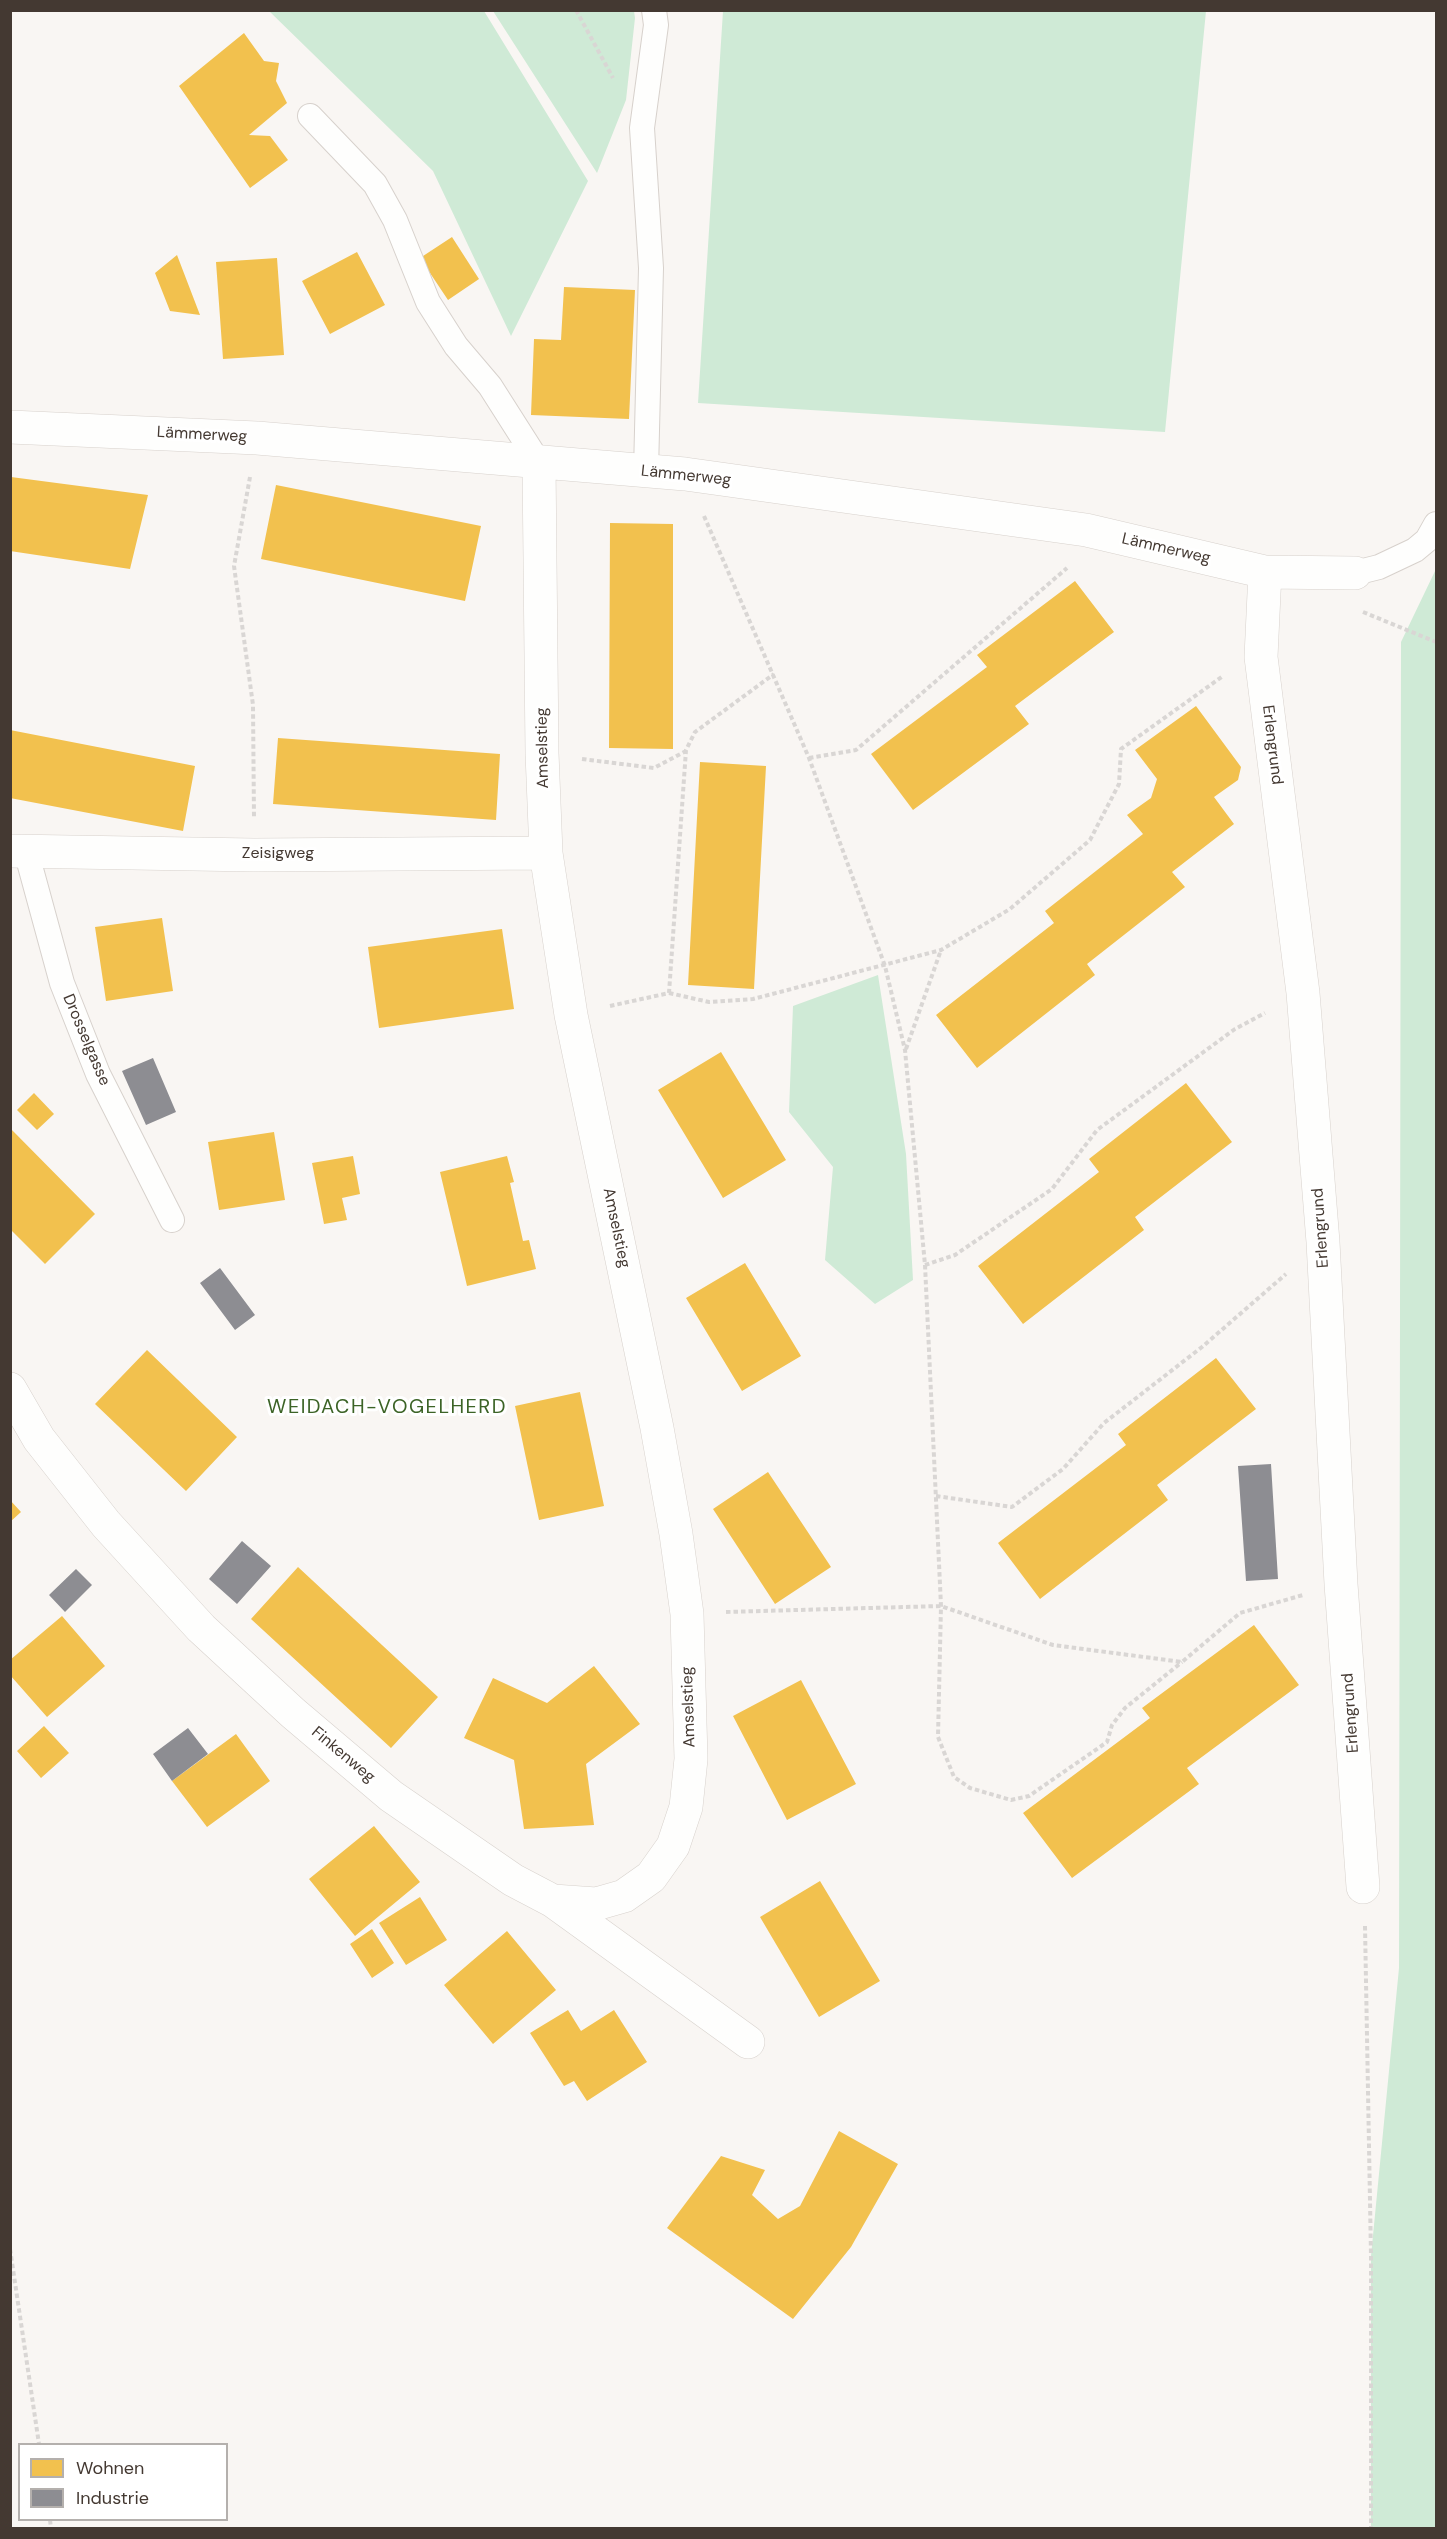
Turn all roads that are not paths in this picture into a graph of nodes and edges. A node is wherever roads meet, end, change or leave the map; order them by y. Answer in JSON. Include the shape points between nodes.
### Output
{"nodes":[{"id":1,"x":654,"y":10,"type":"edge"},
{"id":2,"x":310,"y":116,"type":"dead end"},
{"id":3,"x":10,"y":427,"type":"edge"},
{"id":4,"x":539,"y":463,"type":"junction"},
{"id":5,"x":646,"y":471,"type":"junction"},
{"id":6,"x":1437,"y":524,"type":"edge"},
{"id":7,"x":1265,"y":572,"type":"junction"},
{"id":8,"x":1355,"y":573,"type":"joint"},
{"id":9,"x":18,"y":851,"type":"edge"},
{"id":10,"x":546,"y":853,"type":"junction"},
{"id":11,"x":171,"y":1220,"type":"dead end"},
{"id":12,"x":10,"y":1389,"type":"edge"},
{"id":13,"x":1364,"y":1887,"type":"road end"},
{"id":14,"x":553,"y":1901,"type":"junction"},
{"id":15,"x":748,"y":2042,"type":"dead end"}],
"edges":[{"from":1,"to":5,"type":"lane","via":[[656,25],[642,128],[651,268]]},
{"from":2,"to":4,"type":"lane","via":[[375,184],[395,220],[428,302],[456,346],[490,386]]},
{"from":3,"to":4,"type":"street","name":"Lämmerweg","via":[[257,438]]},
{"from":4,"to":5,"type":"street","name":"Lämmerweg"},
{"from":4,"to":10,"type":"street","name":"Amselstieg"},
{"from":5,"to":7,"type":"street","name":"Lämmerweg","via":[[1086,530]]},
{"from":6,"to":8,"type":"lane","via":[[1415,550],[1380,567]]},
{"from":7,"to":8,"type":"street","name":"Lämmerweg"},
{"from":7,"to":13,"type":"street","name":"Erlengrund","via":[[1261,657],[1302,993],[1323,1242],[1341,1584]]},
{"from":9,"to":10,"type":"street","name":"Zeisigweg","via":[[254,855]]},
{"from":9,"to":11,"type":"lane","name":"Drosselgasse","via":[[62,983],[98,1074]]},
{"from":10,"to":14,"type":"street","name":"Amselstieg","via":[[572,1015],[676,1534],[687,1614],[691,1760],[686,1807],[673,1845],[651,1877],[624,1896],[596,1904]]},
{"from":12,"to":14,"type":"street","name":"Finkenweg","via":[[39,1439],[106,1524],[201,1628],[392,1796],[513,1880]]},
{"from":14,"to":15,"type":"street","name":"Finkenweg"}]}
